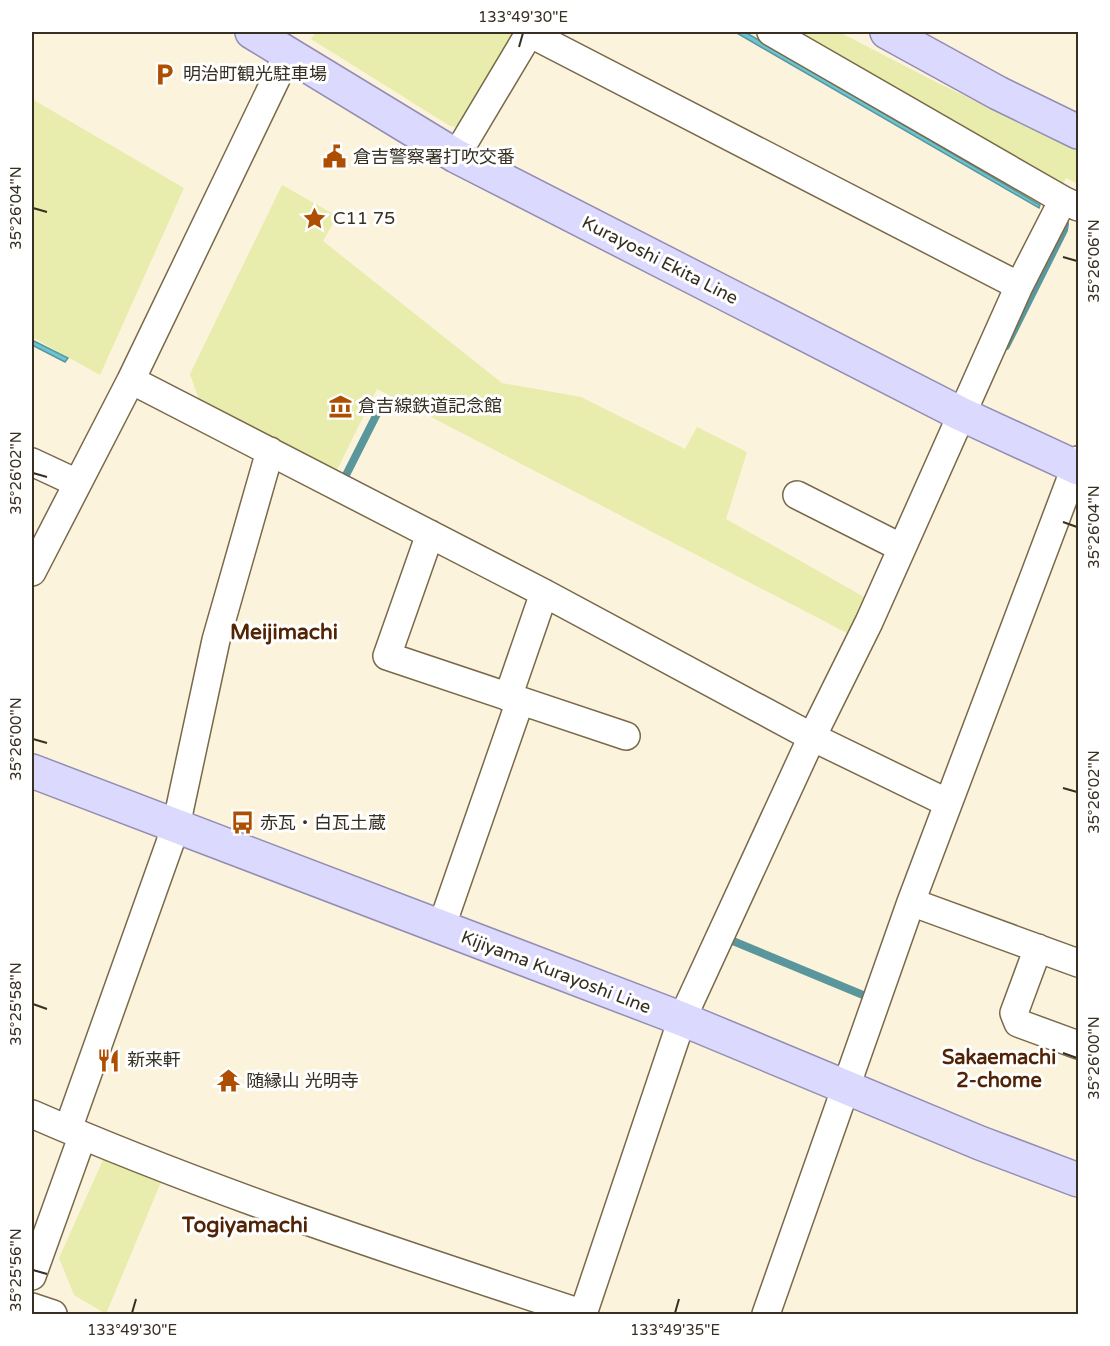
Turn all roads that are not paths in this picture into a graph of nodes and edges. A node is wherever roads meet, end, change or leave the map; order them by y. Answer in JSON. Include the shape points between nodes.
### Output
{"nodes":[{"id":1,"x":254,"y":32,"type":"edge"},
{"id":2,"x":530,"y":32,"type":"edge"},
{"id":3,"x":771,"y":32,"type":"edge"},
{"id":4,"x":900,"y":35,"type":"edge"},
{"id":5,"x":288,"y":54,"type":"junction"},
{"id":6,"x":1078,"y":132,"type":"edge"},
{"id":7,"x":456,"y":156,"type":"junction"},
{"id":8,"x":1071,"y":204,"type":"edge"},
{"id":9,"x":1019,"y":286,"type":"junction"},
{"id":10,"x":131,"y":380,"type":"junction"},
{"id":11,"x":961,"y":414,"type":"junction"},
{"id":12,"x":270,"y":451,"type":"junction"},
{"id":13,"x":32,"y":462,"type":"edge"},
{"id":14,"x":1078,"y":465,"type":"edge"},
{"id":15,"x":77,"y":483,"type":"junction"},
{"id":16,"x":797,"y":495,"type":"dead end"},
{"id":17,"x":430,"y":534,"type":"junction"},
{"id":18,"x":902,"y":548,"type":"junction"},
{"id":19,"x":32,"y":572,"type":"edge"},
{"id":20,"x":544,"y":593,"type":"junction"},
{"id":21,"x":514,"y":699,"type":"junction"},
{"id":22,"x":626,"y":736,"type":"dead end"},
{"id":23,"x":812,"y":737,"type":"junction"},
{"id":24,"x":32,"y":771,"type":"edge"},
{"id":25,"x":948,"y":803,"type":"junction"},
{"id":26,"x":176,"y":826,"type":"junction"},
{"id":27,"x":911,"y":902,"type":"junction"},
{"id":28,"x":441,"y":928,"type":"junction"},
{"id":29,"x":1038,"y":948,"type":"junction"},
{"id":30,"x":1078,"y":963,"type":"edge"},
{"id":31,"x":681,"y":1019,"type":"junction"},
{"id":32,"x":1078,"y":1045,"type":"edge"},
{"id":33,"x":845,"y":1087,"type":"junction"},
{"id":34,"x":32,"y":1114,"type":"edge"},
{"id":35,"x":75,"y":1133,"type":"junction"},
{"id":36,"x":1078,"y":1180,"type":"edge"},
{"id":37,"x":32,"y":1276,"type":"edge"},
{"id":38,"x":32,"y":1307,"type":"edge"},
{"id":39,"x":53,"y":1314,"type":"edge"},
{"id":40,"x":584,"y":1314,"type":"edge"},
{"id":41,"x":766,"y":1314,"type":"edge"}],
"edges":[{"from":1,"to":5,"type":"main road","name":"Kurayoshi Ekita Line"},
{"from":2,"to":7,"type":"street"},
{"from":2,"to":9,"type":"street"},
{"from":3,"to":8,"type":"street"},
{"from":4,"to":6,"type":"main road","via":[[998,93]]},
{"from":5,"to":7,"type":"main road","name":"Kurayoshi Ekita Line"},
{"from":5,"to":10,"type":"street"},
{"from":7,"to":11,"type":"main road","name":"Kurayoshi Ekita Line"},
{"from":8,"to":9,"type":"street"},
{"from":9,"to":11,"type":"street"},
{"from":10,"to":12,"type":"street"},
{"from":10,"to":15,"type":"street"},
{"from":11,"to":14,"type":"main road","name":"Kurayoshi Ekita Line"},
{"from":11,"to":18,"type":"street"},
{"from":12,"to":17,"type":"street"},
{"from":12,"to":26,"type":"street","via":[[216,639]]},
{"from":13,"to":15,"type":"street"},
{"from":14,"to":25,"type":"street"},
{"from":15,"to":19,"type":"street"},
{"from":16,"to":18,"type":"street"},
{"from":17,"to":20,"type":"street"},
{"from":17,"to":21,"type":"street","via":[[387,656]]},
{"from":18,"to":23,"type":"street"},
{"from":20,"to":21,"type":"street"},
{"from":20,"to":23,"type":"street"},
{"from":21,"to":22,"type":"street"},
{"from":21,"to":28,"type":"street"},
{"from":23,"to":25,"type":"street"},
{"from":23,"to":31,"type":"street"},
{"from":24,"to":26,"type":"main road","name":"Kijiyama Kurayoshi Line"},
{"from":25,"to":27,"type":"street"},
{"from":26,"to":28,"type":"main road","name":"Kijiyama Kurayoshi Line"},
{"from":26,"to":35,"type":"street"},
{"from":27,"to":29,"type":"street"},
{"from":27,"to":33,"type":"street"},
{"from":28,"to":31,"type":"main road","name":"Kijiyama Kurayoshi Line"},
{"from":29,"to":30,"type":"street"},
{"from":29,"to":32,"type":"street","via":[[1014,1013],[1018,1023]]},
{"from":31,"to":33,"type":"main road","name":"Kijiyama Kurayoshi Line"},
{"from":31,"to":40,"type":"street"},
{"from":33,"to":36,"type":"main road","name":"Kijiyama Kurayoshi Line"},
{"from":33,"to":41,"type":"street"},
{"from":34,"to":35,"type":"street"},
{"from":35,"to":37,"type":"street"},
{"from":35,"to":40,"type":"street","via":[[351,1236]]},
{"from":38,"to":39,"type":"street"}]}
